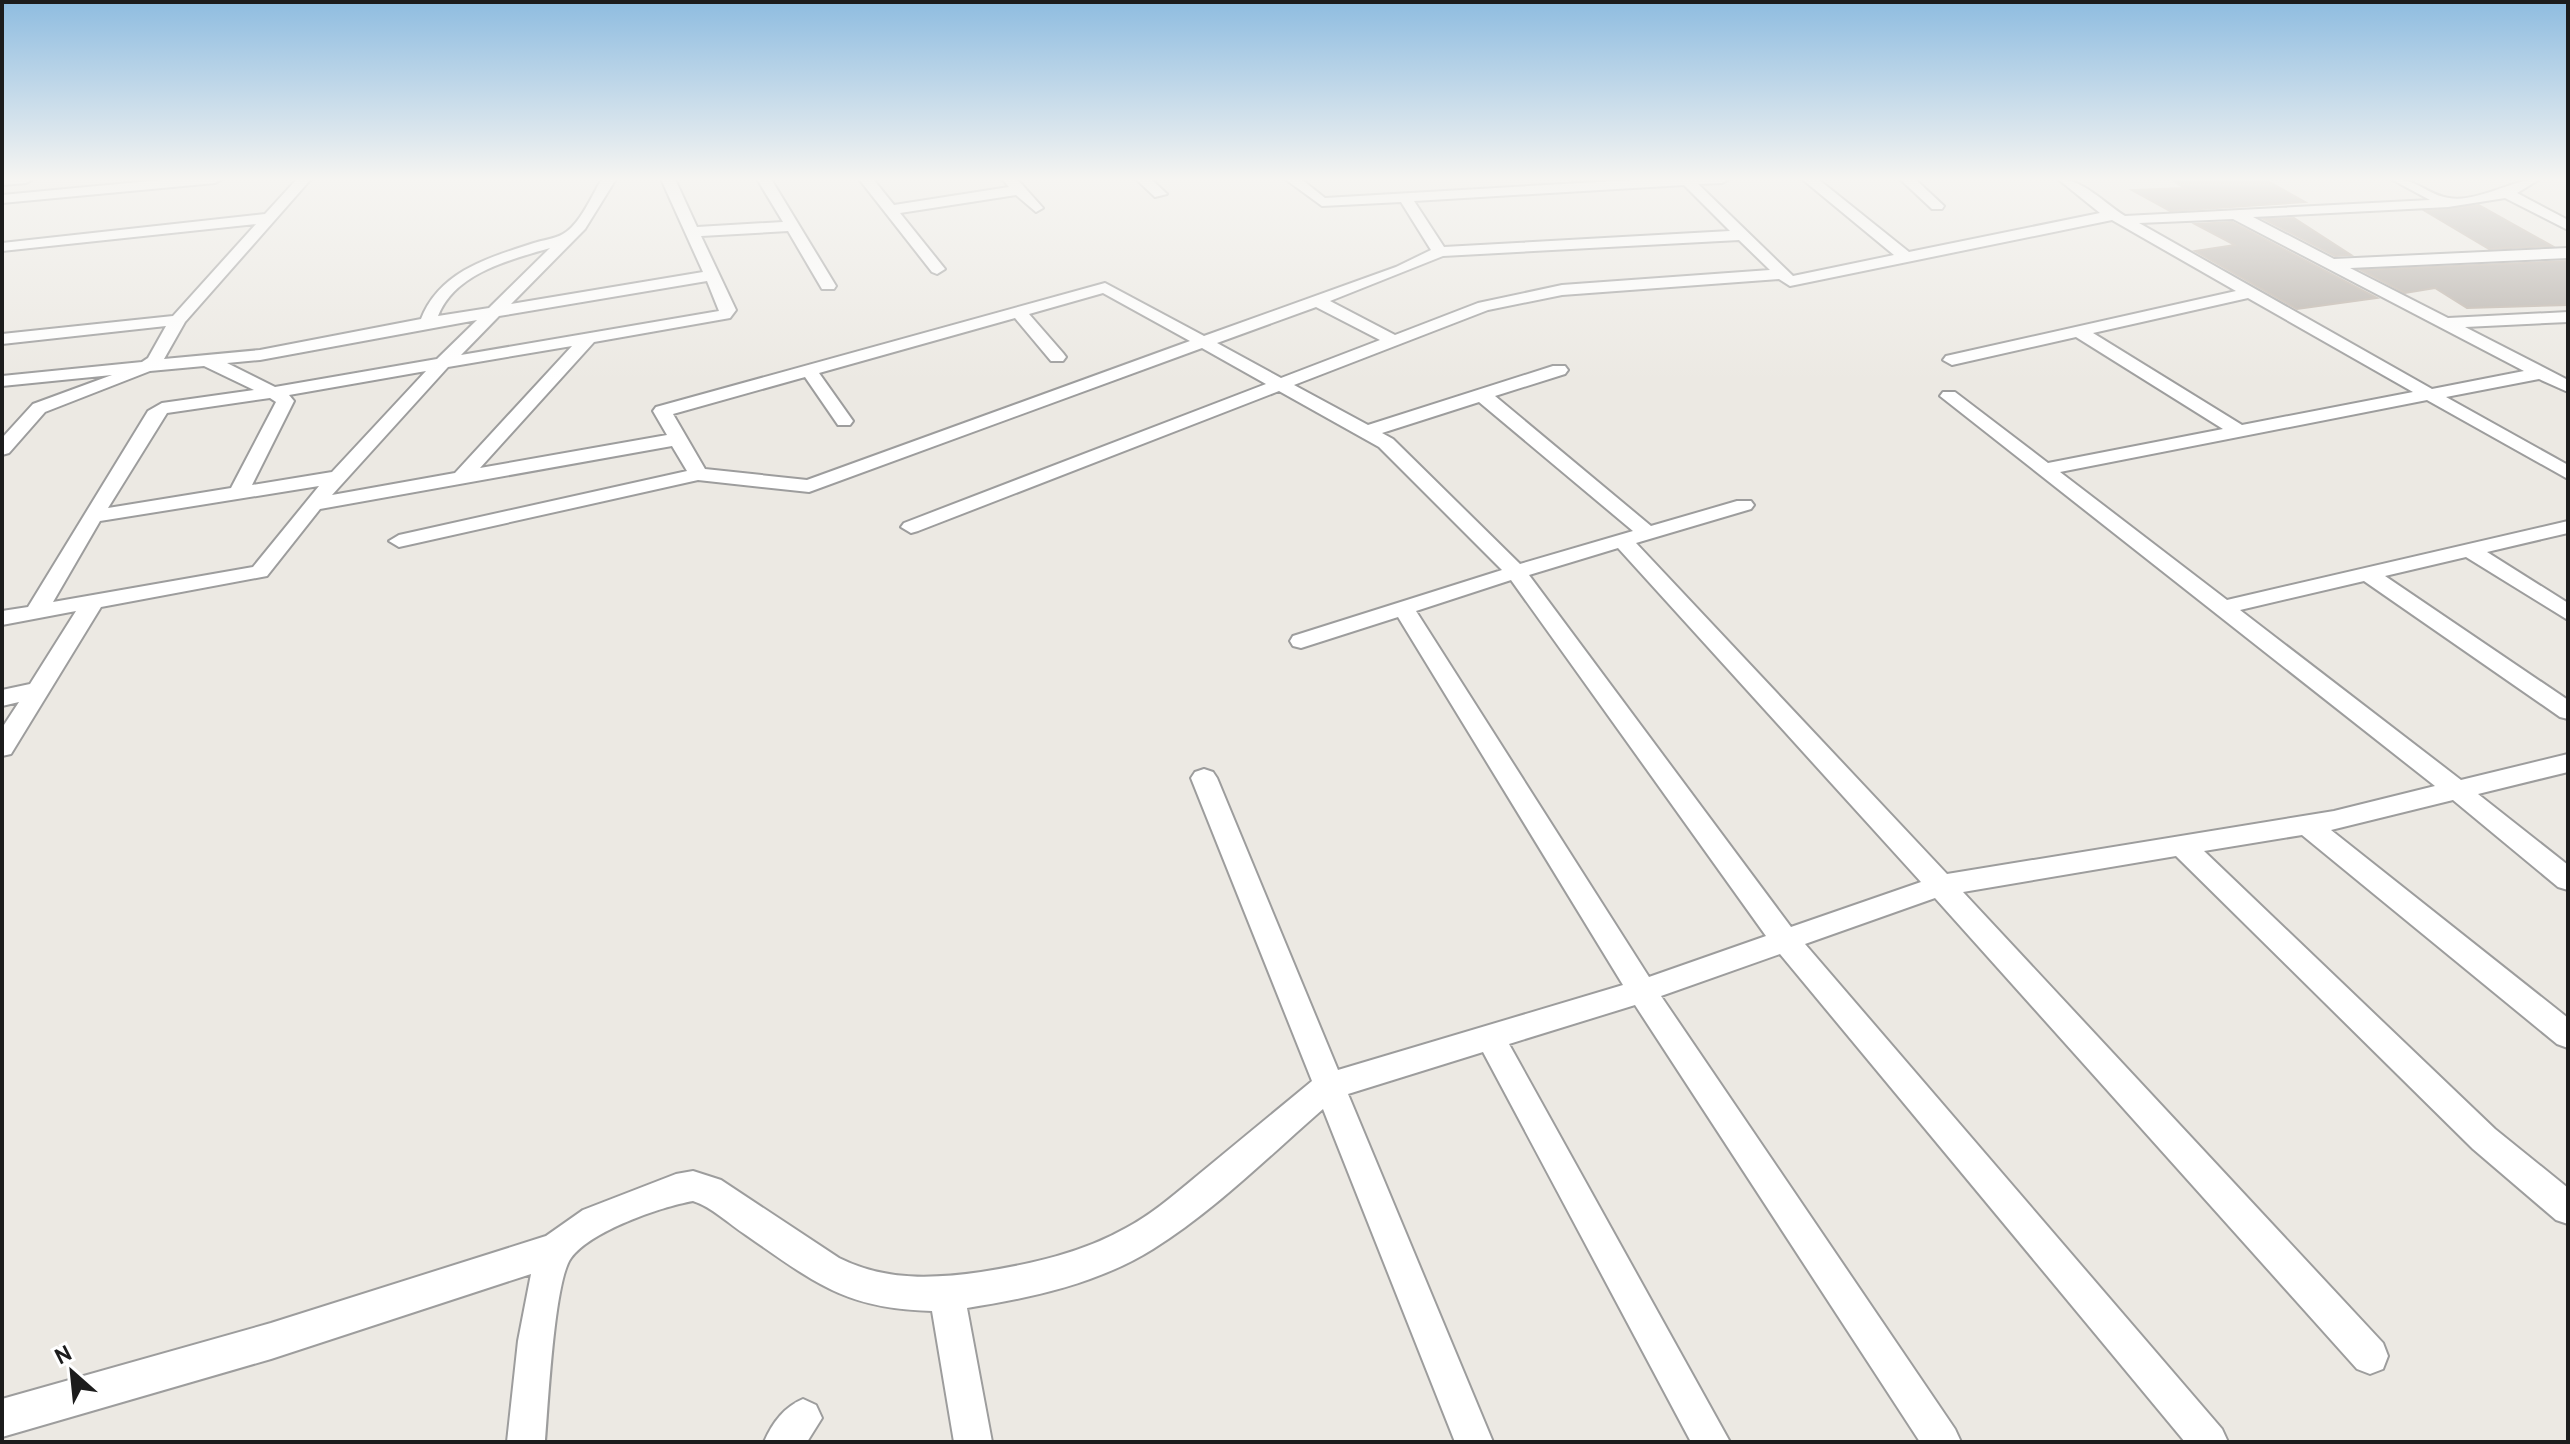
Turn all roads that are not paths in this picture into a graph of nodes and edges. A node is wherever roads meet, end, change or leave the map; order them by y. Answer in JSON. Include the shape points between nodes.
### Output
{"nodes":[{"id":1,"x":244,"y":246,"type":"edge"},
{"id":2,"x":543,"y":246,"type":"edge"},
{"id":3,"x":561,"y":246,"type":"edge"},
{"id":4,"x":699,"y":246,"type":"edge"},
{"id":5,"x":804,"y":246,"type":"edge"},
{"id":6,"x":919,"y":246,"type":"edge"},
{"id":7,"x":1436,"y":246,"type":"edge"},
{"id":8,"x":1540,"y":246,"type":"edge"},
{"id":9,"x":1754,"y":246,"type":"edge"},
{"id":10,"x":1893,"y":246,"type":"edge"},
{"id":11,"x":1964,"y":246,"type":"edge"},
{"id":12,"x":2167,"y":246,"type":"edge"},
{"id":13,"x":2298,"y":246,"type":"edge"},
{"id":14,"x":1440,"y":252,"type":"junction"},
{"id":15,"x":2568,"y":253,"type":"edge"},
{"id":16,"x":1906,"y":257,"type":"junction"},
{"id":17,"x":2332,"y":264,"type":"junction"},
{"id":18,"x":937,"y":269,"type":"dead end"},
{"id":19,"x":1783,"y":274,"type":"junction"},
{"id":20,"x":712,"y":275,"type":"junction"},
{"id":21,"x":828,"y":286,"type":"dead end"},
{"id":22,"x":2248,"y":293,"type":"junction"},
{"id":23,"x":1317,"y":301,"type":"junction"},
{"id":24,"x":1018,"y":312,"type":"junction"},
{"id":25,"x":494,"y":314,"type":"junction"},
{"id":26,"x":2568,"y":317,"type":"edge"},
{"id":27,"x":178,"y":320,"type":"junction"},
{"id":28,"x":2445,"y":323,"type":"junction"},
{"id":29,"x":427,"y":324,"type":"junction"},
{"id":30,"x":2077,"y":330,"type":"junction"},
{"id":31,"x":2,"y":339,"type":"edge"},
{"id":32,"x":587,"y":340,"type":"junction"},
{"id":33,"x":1206,"y":341,"type":"junction"},
{"id":34,"x":1394,"y":341,"type":"junction"},
{"id":35,"x":1057,"y":357,"type":"dead end"},
{"id":36,"x":1952,"y":360,"type":"dead end"},
{"id":37,"x":208,"y":361,"type":"junction"},
{"id":38,"x":443,"y":363,"type":"junction"},
{"id":39,"x":148,"y":367,"type":"junction"},
{"id":40,"x":809,"y":370,"type":"junction"},
{"id":41,"x":1559,"y":370,"type":"dead end"},
{"id":42,"x":2541,"y":373,"type":"junction"},
{"id":43,"x":2,"y":381,"type":"edge"},
{"id":44,"x":1284,"y":385,"type":"junction"},
{"id":45,"x":2567,"y":385,"type":"edge"},
{"id":46,"x":275,"y":392,"type":"junction"},
{"id":47,"x":2424,"y":394,"type":"junction"},
{"id":48,"x":1482,"y":395,"type":"junction"},
{"id":49,"x":1949,"y":396,"type":"dead end"},
{"id":50,"x":844,"y":421,"type":"dead end"},
{"id":51,"x":2239,"y":431,"type":"junction"},
{"id":52,"x":1366,"y":432,"type":"junction"},
{"id":53,"x":678,"y":439,"type":"junction"},
{"id":54,"x":5,"y":441,"type":"edge"},
{"id":55,"x":2044,"y":469,"type":"junction"},
{"id":56,"x":2568,"y":473,"type":"edge"},
{"id":57,"x":698,"y":474,"type":"junction"},
{"id":58,"x":337,"y":477,"type":"junction"},
{"id":59,"x":460,"y":479,"type":"junction"},
{"id":60,"x":238,"y":493,"type":"junction"},
{"id":61,"x":313,"y":504,"type":"junction"},
{"id":62,"x":1744,"y":505,"type":"dead end"},
{"id":63,"x":96,"y":516,"type":"junction"},
{"id":64,"x":911,"y":527,"type":"dead end"},
{"id":65,"x":2568,"y":527,"type":"edge"},
{"id":66,"x":1634,"y":536,"type":"junction"},
{"id":67,"x":399,"y":541,"type":"dead end"},
{"id":68,"x":2469,"y":550,"type":"junction"},
{"id":69,"x":1516,"y":572,"type":"junction"},
{"id":70,"x":2367,"y":574,"type":"junction"},
{"id":71,"x":93,"y":602,"type":"junction"},
{"id":72,"x":1403,"y":608,"type":"junction"},
{"id":73,"x":2222,"y":608,"type":"junction"},
{"id":74,"x":36,"y":612,"type":"junction"},
{"id":75,"x":2568,"y":613,"type":"edge"},
{"id":76,"x":2,"y":618,"type":"edge"},
{"id":77,"x":1301,"y":641,"type":"dead end"},
{"id":78,"x":40,"y":689,"type":"junction"},
{"id":79,"x":2,"y":698,"type":"edge"},
{"id":80,"x":2568,"y":711,"type":"edge"},
{"id":81,"x":2,"y":748,"type":"edge"},
{"id":82,"x":2568,"y":763,"type":"edge"},
{"id":83,"x":1204,"y":778,"type":"dead end"},
{"id":84,"x":2457,"y":790,"type":"junction"},
{"id":85,"x":2306,"y":824,"type":"junction"},
{"id":86,"x":2181,"y":845,"type":"junction"},
{"id":87,"x":2568,"y":880,"type":"edge"},
{"id":88,"x":1941,"y":885,"type":"junction"},
{"id":89,"x":1785,"y":940,"type":"junction"},
{"id":90,"x":1642,"y":991,"type":"junction"},
{"id":91,"x":2568,"y":1035,"type":"edge"},
{"id":92,"x":1491,"y":1039,"type":"junction"},
{"id":93,"x":1327,"y":1087,"type":"junction"},
{"id":94,"x":2568,"y":1209,"type":"edge"},
{"id":95,"x":557,"y":1249,"type":"junction"},
{"id":96,"x":947,"y":1294,"type":"junction"},
{"id":97,"x":2370,"y":1356,"type":"dead end"},
{"id":98,"x":2,"y":1418,"type":"edge"},
{"id":99,"x":526,"y":1442,"type":"edge"},
{"id":100,"x":973,"y":1442,"type":"edge"},
{"id":101,"x":1474,"y":1442,"type":"edge"},
{"id":102,"x":1711,"y":1442,"type":"edge"},
{"id":103,"x":1942,"y":1442,"type":"edge"},
{"id":104,"x":2209,"y":1442,"type":"edge"}],
"edges":[{"from":1,"to":27,"type":"street"},
{"from":2,"to":29,"type":"street","via":[[460,281],[441,295]]},
{"from":3,"to":25,"type":"street"},
{"from":4,"to":20,"type":"street"},
{"from":5,"to":21,"type":"street"},
{"from":6,"to":18,"type":"street"},
{"from":7,"to":14,"type":"street"},
{"from":8,"to":14,"type":"street"},
{"from":9,"to":19,"type":"street"},
{"from":10,"to":16,"type":"street"},
{"from":11,"to":16,"type":"street"},
{"from":12,"to":22,"type":"street"},
{"from":13,"to":17,"type":"street"},
{"from":14,"to":23,"type":"street"},
{"from":15,"to":17,"type":"street"},
{"from":16,"to":19,"type":"street","via":[[1790,281]]},
{"from":17,"to":28,"type":"street"},
{"from":19,"to":34,"type":"street","via":[[1542,293],[1484,306]]},
{"from":20,"to":25,"type":"street"},
{"from":20,"to":32,"type":"street","via":[[728,310],[724,315]]},
{"from":22,"to":30,"type":"street"},
{"from":22,"to":47,"type":"street"},
{"from":23,"to":33,"type":"street"},
{"from":23,"to":34,"type":"street"},
{"from":24,"to":33,"type":"street","via":[[1105,288]]},
{"from":24,"to":35,"type":"street"},
{"from":24,"to":40,"type":"street"},
{"from":25,"to":29,"type":"street"},
{"from":25,"to":38,"type":"street"},
{"from":26,"to":28,"type":"street"},
{"from":27,"to":31,"type":"street"},
{"from":27,"to":39,"type":"street"},
{"from":28,"to":42,"type":"street"},
{"from":29,"to":37,"type":"street"},
{"from":30,"to":36,"type":"street"},
{"from":30,"to":51,"type":"street"},
{"from":32,"to":38,"type":"street"},
{"from":32,"to":59,"type":"street"},
{"from":33,"to":44,"type":"street"},
{"from":33,"to":57,"type":"street","via":[[809,486]]},
{"from":34,"to":44,"type":"street"},
{"from":37,"to":39,"type":"street"},
{"from":37,"to":46,"type":"street"},
{"from":38,"to":46,"type":"street"},
{"from":38,"to":58,"type":"street"},
{"from":39,"to":43,"type":"street"},
{"from":39,"to":54,"type":"street","via":[[52,401]]},
{"from":40,"to":50,"type":"street"},
{"from":40,"to":53,"type":"street","via":[[662,411]]},
{"from":41,"to":48,"type":"street"},
{"from":42,"to":45,"type":"street"},
{"from":42,"to":47,"type":"street"},
{"from":44,"to":52,"type":"street"},
{"from":44,"to":64,"type":"street"},
{"from":46,"to":60,"type":"street","via":[[285,401]]},
{"from":46,"to":63,"type":"street","via":[[162,408]]},
{"from":47,"to":51,"type":"street"},
{"from":47,"to":56,"type":"street"},
{"from":48,"to":52,"type":"street"},
{"from":48,"to":66,"type":"street"},
{"from":49,"to":55,"type":"street"},
{"from":51,"to":55,"type":"street"},
{"from":52,"to":69,"type":"street","via":[[1386,443]]},
{"from":53,"to":57,"type":"street"},
{"from":53,"to":59,"type":"street"},
{"from":55,"to":73,"type":"street"},
{"from":57,"to":67,"type":"street"},
{"from":58,"to":60,"type":"street"},
{"from":58,"to":61,"type":"street"},
{"from":59,"to":61,"type":"street"},
{"from":60,"to":63,"type":"street"},
{"from":61,"to":71,"type":"street","via":[[260,572]]},
{"from":62,"to":66,"type":"street"},
{"from":63,"to":74,"type":"street"},
{"from":65,"to":68,"type":"street"},
{"from":66,"to":69,"type":"street"},
{"from":66,"to":88,"type":"street"},
{"from":68,"to":70,"type":"street"},
{"from":68,"to":75,"type":"street"},
{"from":69,"to":72,"type":"street"},
{"from":69,"to":89,"type":"street"},
{"from":70,"to":73,"type":"street"},
{"from":70,"to":80,"type":"street"},
{"from":71,"to":74,"type":"street"},
{"from":71,"to":78,"type":"street"},
{"from":72,"to":77,"type":"street"},
{"from":72,"to":90,"type":"street"},
{"from":73,"to":84,"type":"street"},
{"from":74,"to":76,"type":"street"},
{"from":78,"to":79,"type":"street"},
{"from":78,"to":81,"type":"street"},
{"from":82,"to":84,"type":"street"},
{"from":83,"to":93,"type":"street"},
{"from":84,"to":85,"type":"street"},
{"from":84,"to":87,"type":"street"},
{"from":85,"to":86,"type":"street"},
{"from":85,"to":91,"type":"street"},
{"from":86,"to":88,"type":"street"},
{"from":86,"to":94,"type":"street","via":[[2484,1139]]},
{"from":88,"to":89,"type":"street"},
{"from":88,"to":97,"type":"street"},
{"from":89,"to":90,"type":"street"},
{"from":89,"to":104,"type":"street"},
{"from":90,"to":92,"type":"street"},
{"from":90,"to":103,"type":"street"},
{"from":92,"to":93,"type":"street"},
{"from":92,"to":102,"type":"street"},
{"from":93,"to":96,"type":"street","via":[[1138,1240],[1029,1281]]},
{"from":93,"to":101,"type":"street"},
{"from":95,"to":96,"type":"street","via":[[582,1229],[693,1186],[709,1191],[855,1284],[891,1293]]},
{"from":95,"to":98,"type":"street","via":[[271,1341]]},
{"from":95,"to":99,"type":"street","via":[[546,1278]]},
{"from":96,"to":100,"type":"street"}]}
